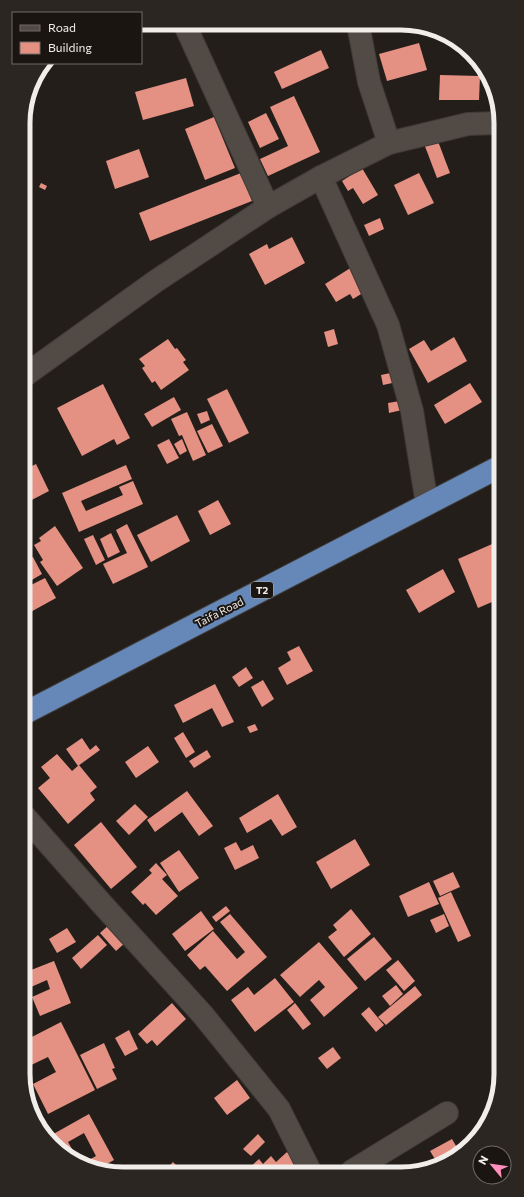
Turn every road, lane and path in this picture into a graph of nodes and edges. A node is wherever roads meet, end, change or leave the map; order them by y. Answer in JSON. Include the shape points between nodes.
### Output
{"nodes":[{"id":1,"x":187,"y":30,"type":"edge"},
{"id":2,"x":359,"y":30,"type":"edge"},
{"id":3,"x":494,"y":123,"type":"edge"},
{"id":4,"x":389,"y":143,"type":"junction"},
{"id":5,"x":321,"y":177,"type":"junction"},
{"id":6,"x":268,"y":207,"type":"junction"},
{"id":7,"x":30,"y":372,"type":"edge"},
{"id":8,"x":494,"y":470,"type":"edge"},
{"id":9,"x":427,"y":504,"type":"junction"},
{"id":10,"x":30,"y":710,"type":"edge"},
{"id":11,"x":30,"y":823,"type":"edge"},
{"id":12,"x":447,"y":1113,"type":"dead end"},
{"id":13,"x":308,"y":1167,"type":"edge"},
{"id":14,"x":359,"y":1167,"type":"edge"}],
"edges":[{"from":1,"to":6,"type":"street"},
{"from":2,"to":4,"type":"street","via":[[370,82]]},
{"from":3,"to":4,"type":"street","via":[[468,124]]},
{"from":4,"to":5,"type":"street"},
{"from":5,"to":6,"type":"street"},
{"from":5,"to":9,"type":"street","via":[[388,325],[412,411]]},
{"from":6,"to":7,"type":"street","via":[[156,281]]},
{"from":8,"to":9,"type":"highway","name":"Taifa Road","number":"T2"},
{"from":9,"to":10,"type":"highway","name":"Taifa Road","number":"T2"},
{"from":11,"to":13,"type":"street","via":[[213,1027],[279,1110]]},
{"from":12,"to":14,"type":"street"}]}
